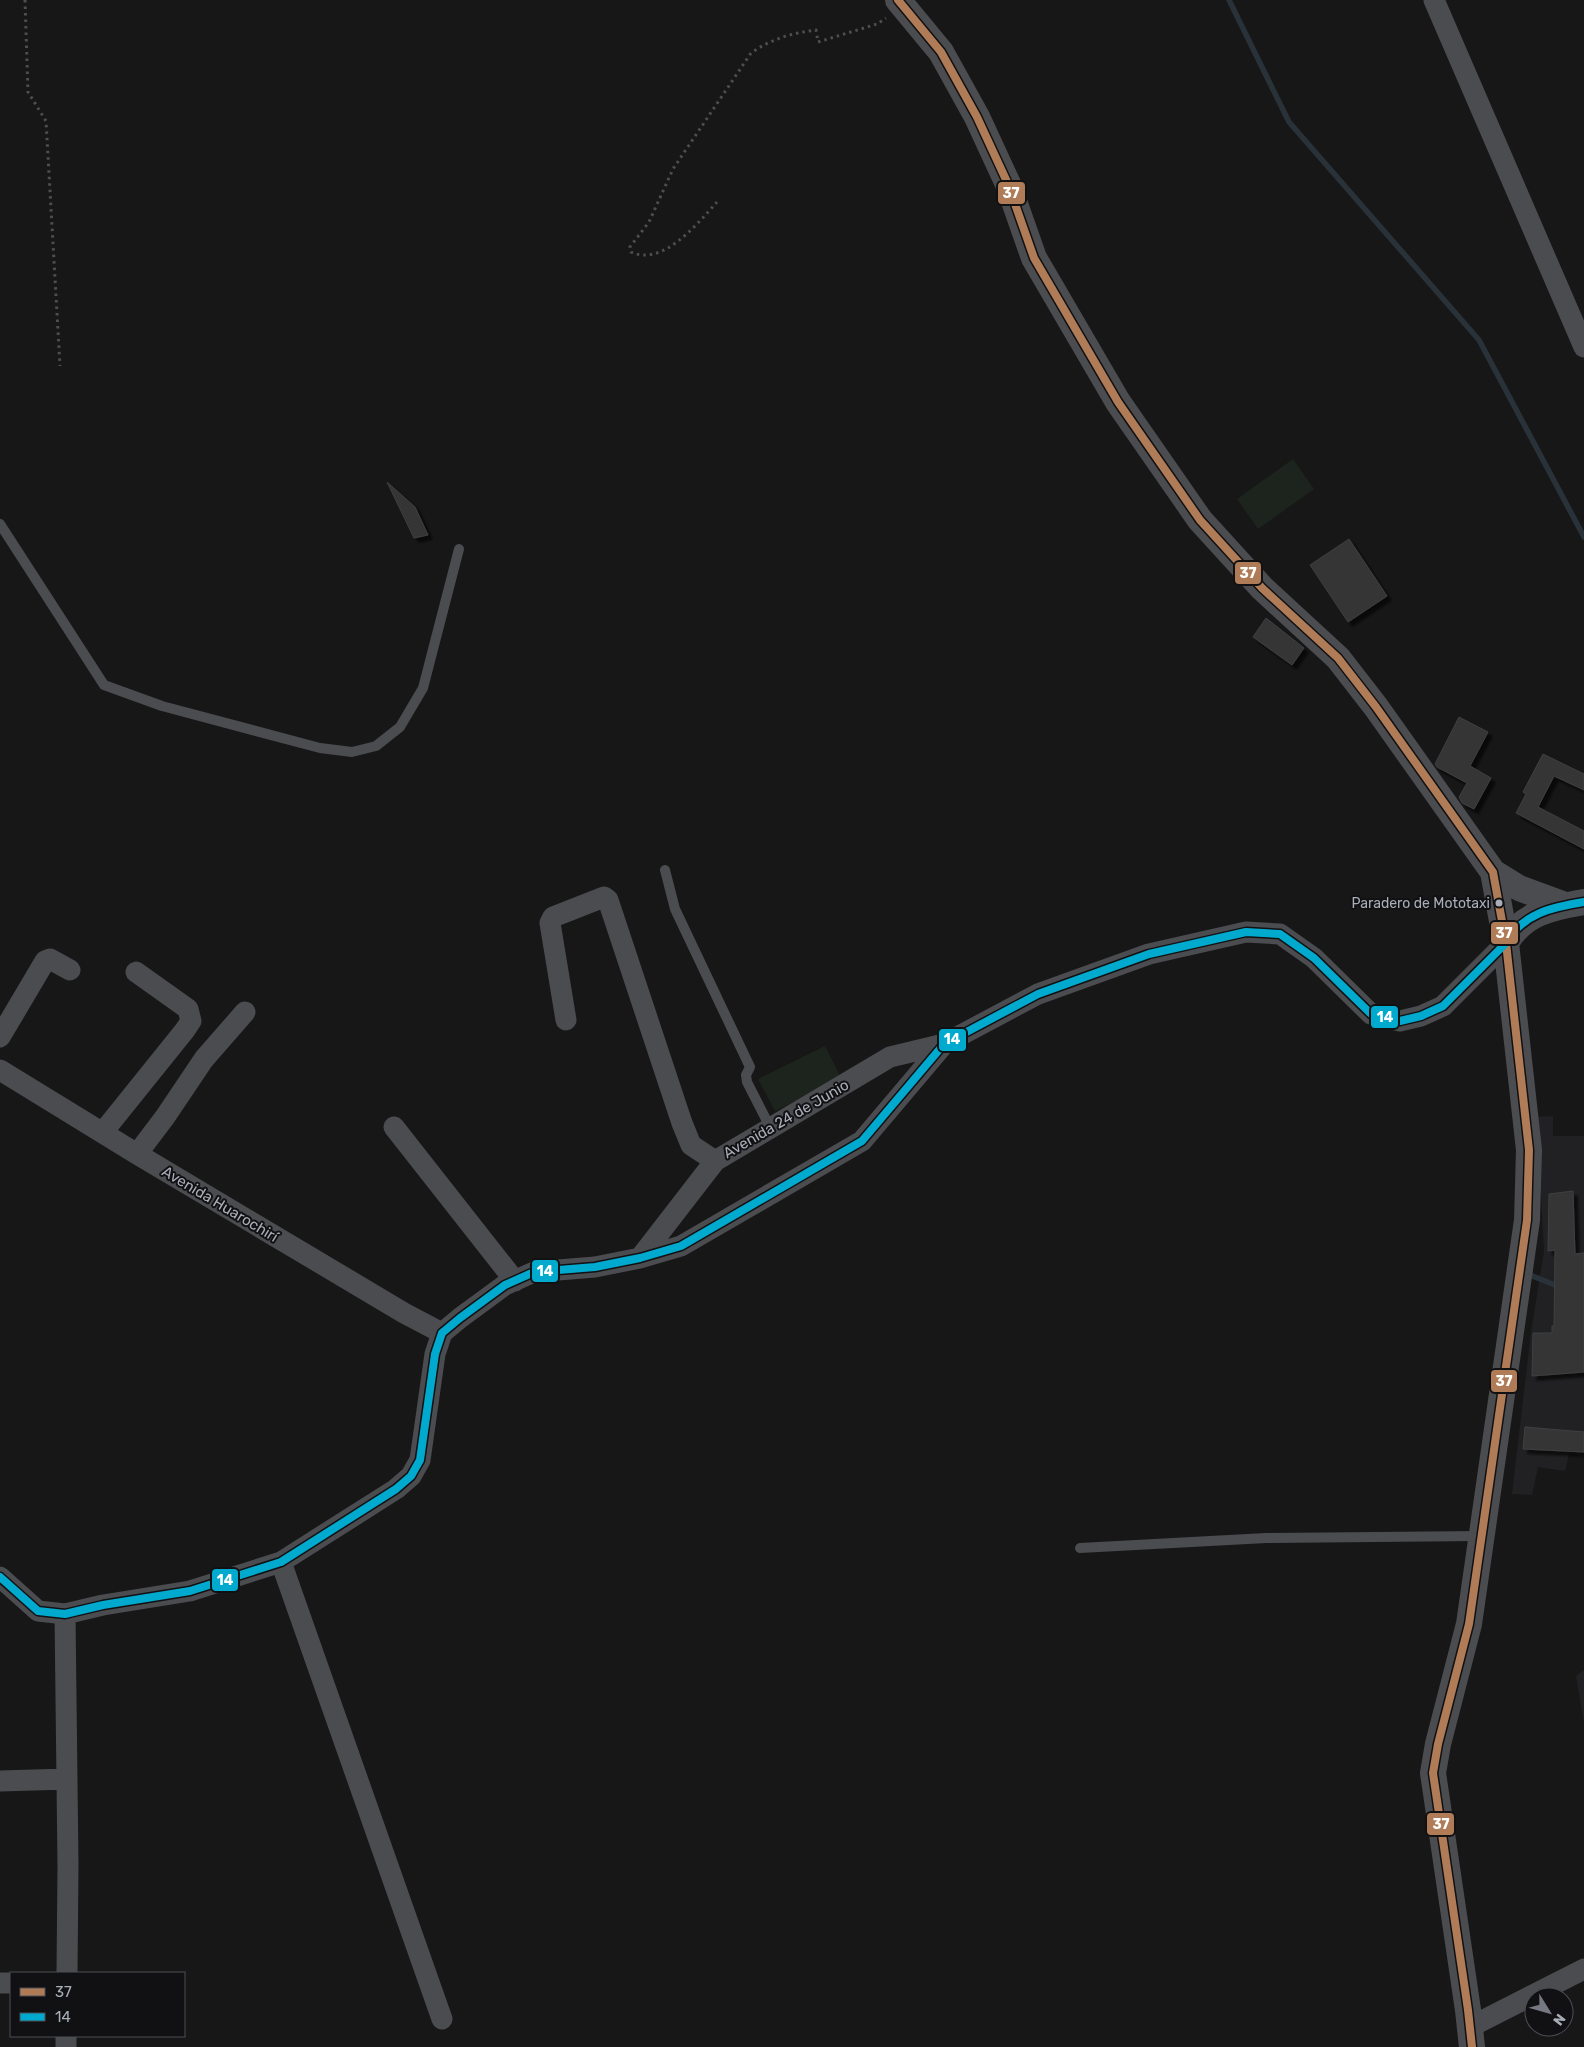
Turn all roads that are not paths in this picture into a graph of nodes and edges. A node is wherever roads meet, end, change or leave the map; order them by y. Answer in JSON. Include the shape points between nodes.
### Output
{"nodes":[{"id":1,"x":1434,"y":0,"type":"edge"},
{"id":2,"x":901,"y":3,"type":"edge"},
{"id":3,"x":1584,"y":347,"type":"edge"},
{"id":4,"x":0,"y":524,"type":"edge"},
{"id":5,"x":459,"y":549,"type":"dead end"},
{"id":6,"x":665,"y":870,"type":"dead end"},
{"id":7,"x":1493,"y":872,"type":"junction"},
{"id":8,"x":1575,"y":904,"type":"edge"},
{"id":9,"x":1506,"y":943,"type":"junction"},
{"id":10,"x":70,"y":970,"type":"dead end"},
{"id":11,"x":136,"y":972,"type":"dead end"},
{"id":12,"x":245,"y":1012,"type":"dead end"},
{"id":13,"x":566,"y":1020,"type":"dead end"},
{"id":14,"x":0,"y":1037,"type":"edge"},
{"id":15,"x":944,"y":1044,"type":"junction"},
{"id":16,"x":0,"y":1070,"type":"edge"},
{"id":17,"x":394,"y":1127,"type":"dead end"},
{"id":18,"x":771,"y":1128,"type":"junction"},
{"id":19,"x":103,"y":1132,"type":"junction"},
{"id":20,"x":137,"y":1154,"type":"junction"},
{"id":21,"x":715,"y":1161,"type":"junction"},
{"id":22,"x":640,"y":1258,"type":"junction"},
{"id":23,"x":515,"y":1281,"type":"junction"},
{"id":24,"x":442,"y":1333,"type":"junction"},
{"id":25,"x":1482,"y":1536,"type":"junction"},
{"id":26,"x":1080,"y":1548,"type":"dead end"},
{"id":27,"x":281,"y":1562,"type":"junction"},
{"id":28,"x":0,"y":1577,"type":"edge"},
{"id":29,"x":65,"y":1614,"type":"junction"},
{"id":30,"x":67,"y":1779,"type":"junction"},
{"id":31,"x":0,"y":1781,"type":"edge"},
{"id":32,"x":1584,"y":1969,"type":"edge"},
{"id":33,"x":67,"y":1972,"type":"edge"},
{"id":34,"x":442,"y":2019,"type":"dead end"},
{"id":35,"x":1471,"y":2037,"type":"edge"}],
"edges":[{"from":1,"to":3,"type":"street"},
{"from":2,"to":7,"type":"street","via":[[941,52],[977,117],[1008,184],[1034,258],[1118,402],[1200,520],[1262,588],[1338,658]]},
{"from":4,"to":5,"type":"lane","via":[[104,685],[162,706],[320,748],[352,752],[376,746],[400,727],[423,688]]},
{"from":6,"to":18,"type":"lane","via":[[675,909],[750,1067],[747,1082]]},
{"from":7,"to":8,"type":"street","via":[[1520,888]]},
{"from":7,"to":9,"type":"street"},
{"from":8,"to":9,"type":"street","via":[[1532,916],[1513,932]]},
{"from":9,"to":15,"type":"street","name":"Avenida 24 de Junio","via":[[1443,1006],[1400,1021],[1371,1014],[1314,958],[1280,934],[1246,932],[1149,954],[1038,994]]},
{"from":9,"to":25,"type":"street","via":[[1529,1150],[1527,1220]]},
{"from":10,"to":14,"type":"street","via":[[50,960],[45,961]]},
{"from":11,"to":19,"type":"street","via":[[188,1008],[191,1021]]},
{"from":12,"to":20,"type":"street","via":[[204,1059]]},
{"from":13,"to":21,"type":"street","via":[[550,923],[553,917],[604,897],[608,900],[691,1145]]},
{"from":15,"to":18,"type":"street","name":"Avenida 24 de Junio","via":[[890,1057]]},
{"from":15,"to":22,"type":"street","name":"Avenida 24 de Junio","via":[[862,1140],[681,1246]]},
{"from":16,"to":19,"type":"street","name":"Avenida Huarochirí"},
{"from":17,"to":23,"type":"street"},
{"from":18,"to":21,"type":"street","name":"Avenida 24 de Junio"},
{"from":19,"to":20,"type":"street","name":"Avenida Huarochirí"},
{"from":20,"to":24,"type":"street","name":"Avenida Huarochirí"},
{"from":21,"to":22,"type":"street","name":"Avenida 24 de Junio"},
{"from":22,"to":23,"type":"street","name":"Avenida 24 de Junio","via":[[594,1267],[534,1272]]},
{"from":23,"to":24,"type":"street","name":"Avenida 24 de Junio"},
{"from":24,"to":27,"type":"street","via":[[435,1354],[420,1460],[411,1476]]},
{"from":25,"to":26,"type":"lane","via":[[1266,1538]]},
{"from":25,"to":35,"type":"street","via":[[1469,1624],[1433,1773]]},
{"from":27,"to":29,"type":"street","via":[[190,1592]]},
{"from":27,"to":34,"type":"street"},
{"from":28,"to":29,"type":"street","via":[[38,1611]]},
{"from":29,"to":30,"type":"street"},
{"from":30,"to":31,"type":"street"},
{"from":30,"to":33,"type":"street"},
{"from":32,"to":35,"type":"street"}]}
